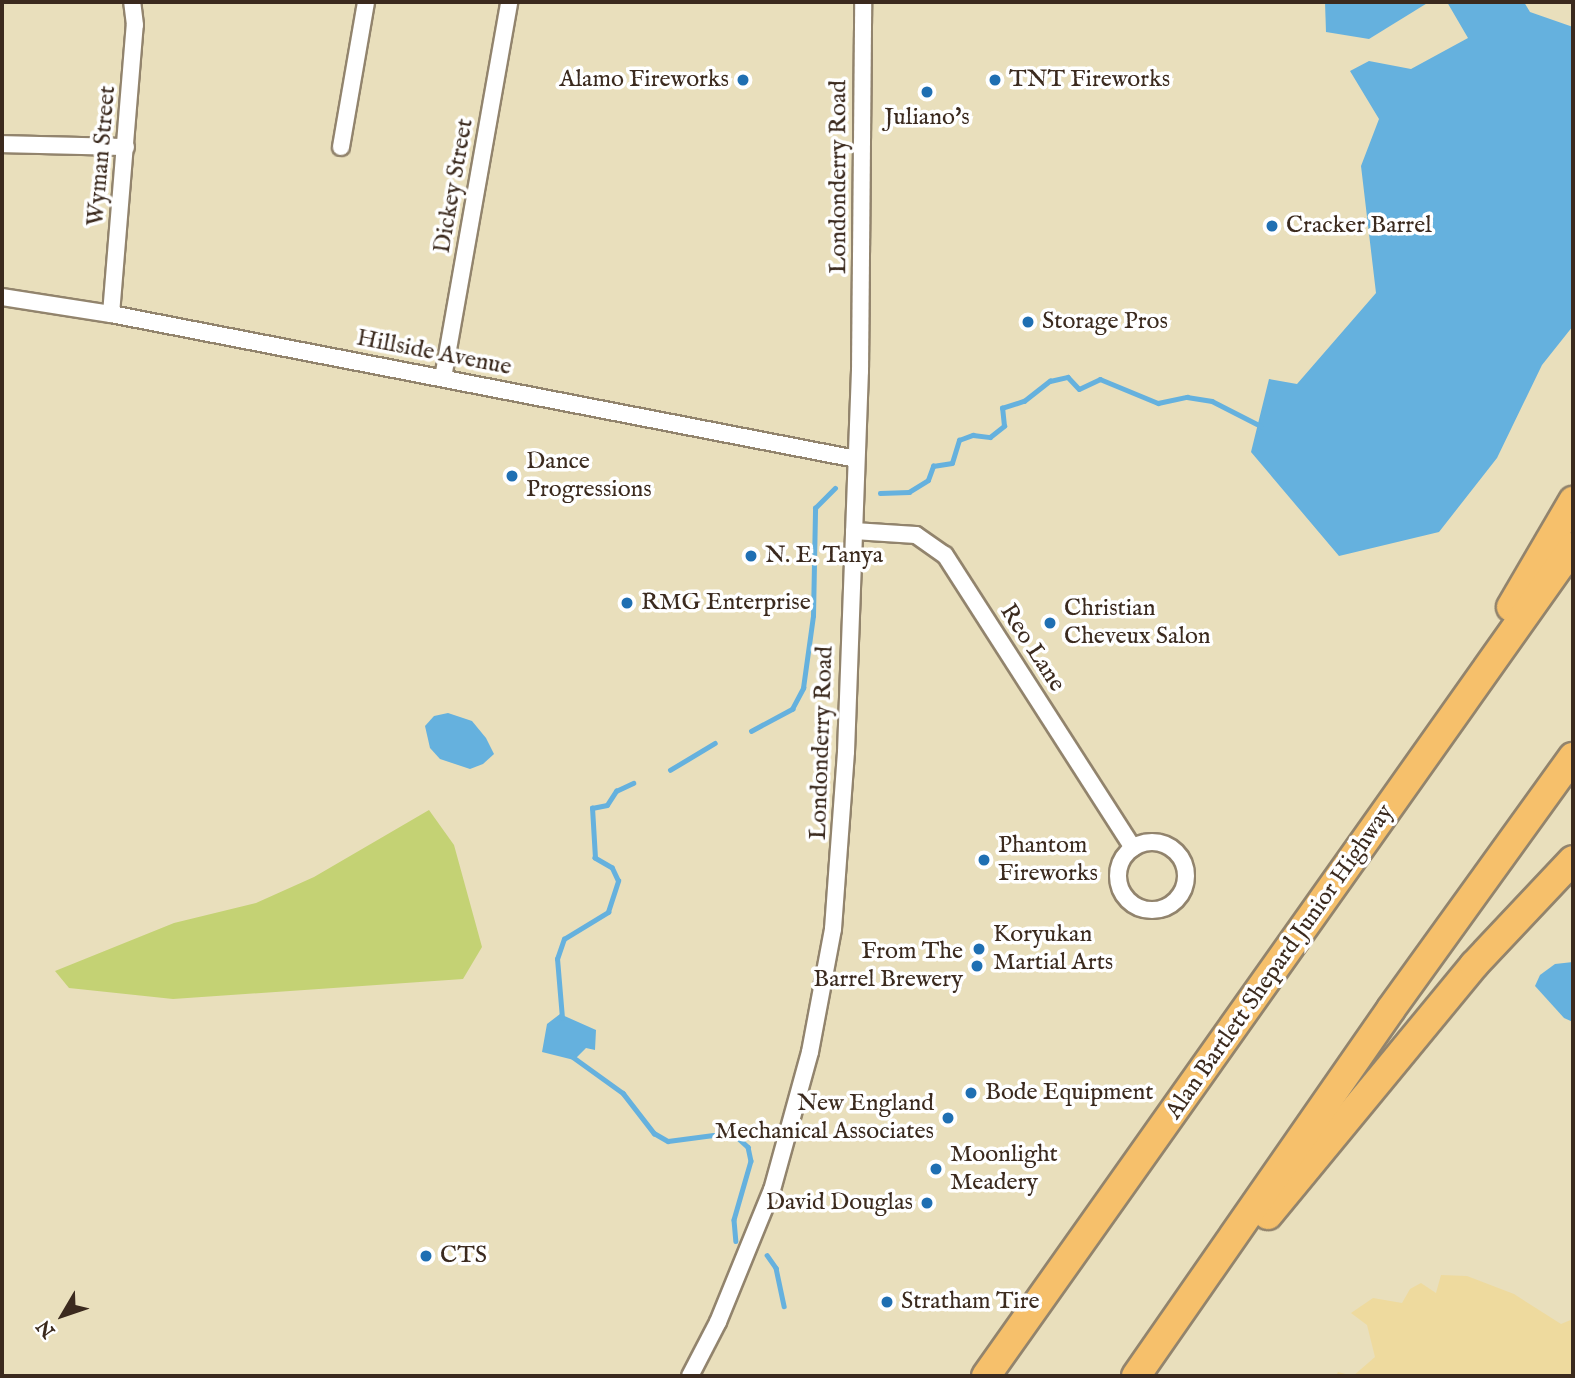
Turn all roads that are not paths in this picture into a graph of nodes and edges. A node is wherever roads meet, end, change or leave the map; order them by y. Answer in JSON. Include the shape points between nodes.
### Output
{"nodes":[{"id":1,"x":132,"y":2,"type":"edge"},
{"id":2,"x":366,"y":2,"type":"edge"},
{"id":3,"x":509,"y":2,"type":"edge"},
{"id":4,"x":863,"y":2,"type":"edge"},
{"id":5,"x":2,"y":144,"type":"edge"},
{"id":6,"x":126,"y":147,"type":"junction"},
{"id":7,"x":341,"y":147,"type":"dead end"},
{"id":8,"x":2,"y":297,"type":"edge"},
{"id":9,"x":111,"y":314,"type":"junction"},
{"id":10,"x":443,"y":378,"type":"junction"},
{"id":11,"x":856,"y":459,"type":"junction"},
{"id":12,"x":1573,"y":500,"type":"edge"},
{"id":13,"x":853,"y":531,"type":"junction"},
{"id":14,"x":1573,"y":547,"type":"edge"},
{"id":15,"x":1573,"y":757,"type":"edge"},
{"id":16,"x":1420,"y":764,"type":"junction"},
{"id":17,"x":1133,"y":848,"type":"junction"},
{"id":18,"x":1573,"y":860,"type":"edge"},
{"id":19,"x":1139,"y":1373,"type":"edge"},
{"id":20,"x":690,"y":1376,"type":"edge"},
{"id":21,"x":986,"y":1376,"type":"edge"}],
"edges":[{"from":1,"to":6,"type":"street","name":"Wyman Street","via":[[135,25]]},
{"from":2,"to":7,"type":"street"},
{"from":3,"to":10,"type":"street","name":"Dickey Street"},
{"from":4,"to":11,"type":"street","name":"Londonderry Road"},
{"from":5,"to":6,"type":"street"},
{"from":6,"to":9,"type":"street","name":"Wyman Street"},
{"from":8,"to":9,"type":"street","name":"Hillside Avenue"},
{"from":9,"to":10,"type":"street","name":"Hillside Avenue"},
{"from":10,"to":11,"type":"street","name":"Hillside Avenue"},
{"from":11,"to":13,"type":"street","name":"Londonderry Road"},
{"from":12,"to":16,"type":"highway"},
{"from":13,"to":17,"type":"street","name":"Reo Lane","via":[[916,535],[945,555]]},
{"from":13,"to":20,"type":"street","name":"Londonderry Road","via":[[840,858],[821,1005],[772,1190],[718,1322]]},
{"from":14,"to":16,"type":"highway","name":"Alan Bartlett Shepard Junior Highway"},
{"from":15,"to":19,"type":"highway","via":[[1391,1009]]},
{"from":16,"to":21,"type":"highway","name":"Alan Bartlett Shepard Junior Highway"},
{"from":17,"to":17,"type":"street","via":[[1119,865],[1119,887],[1125,897],[1133,905],[1154,911],[1175,902],[1186,882],[1183,860],[1176,851],[1154,842]]},
{"from":18,"to":19,"type":"highway","via":[[1474,965]]}]}
